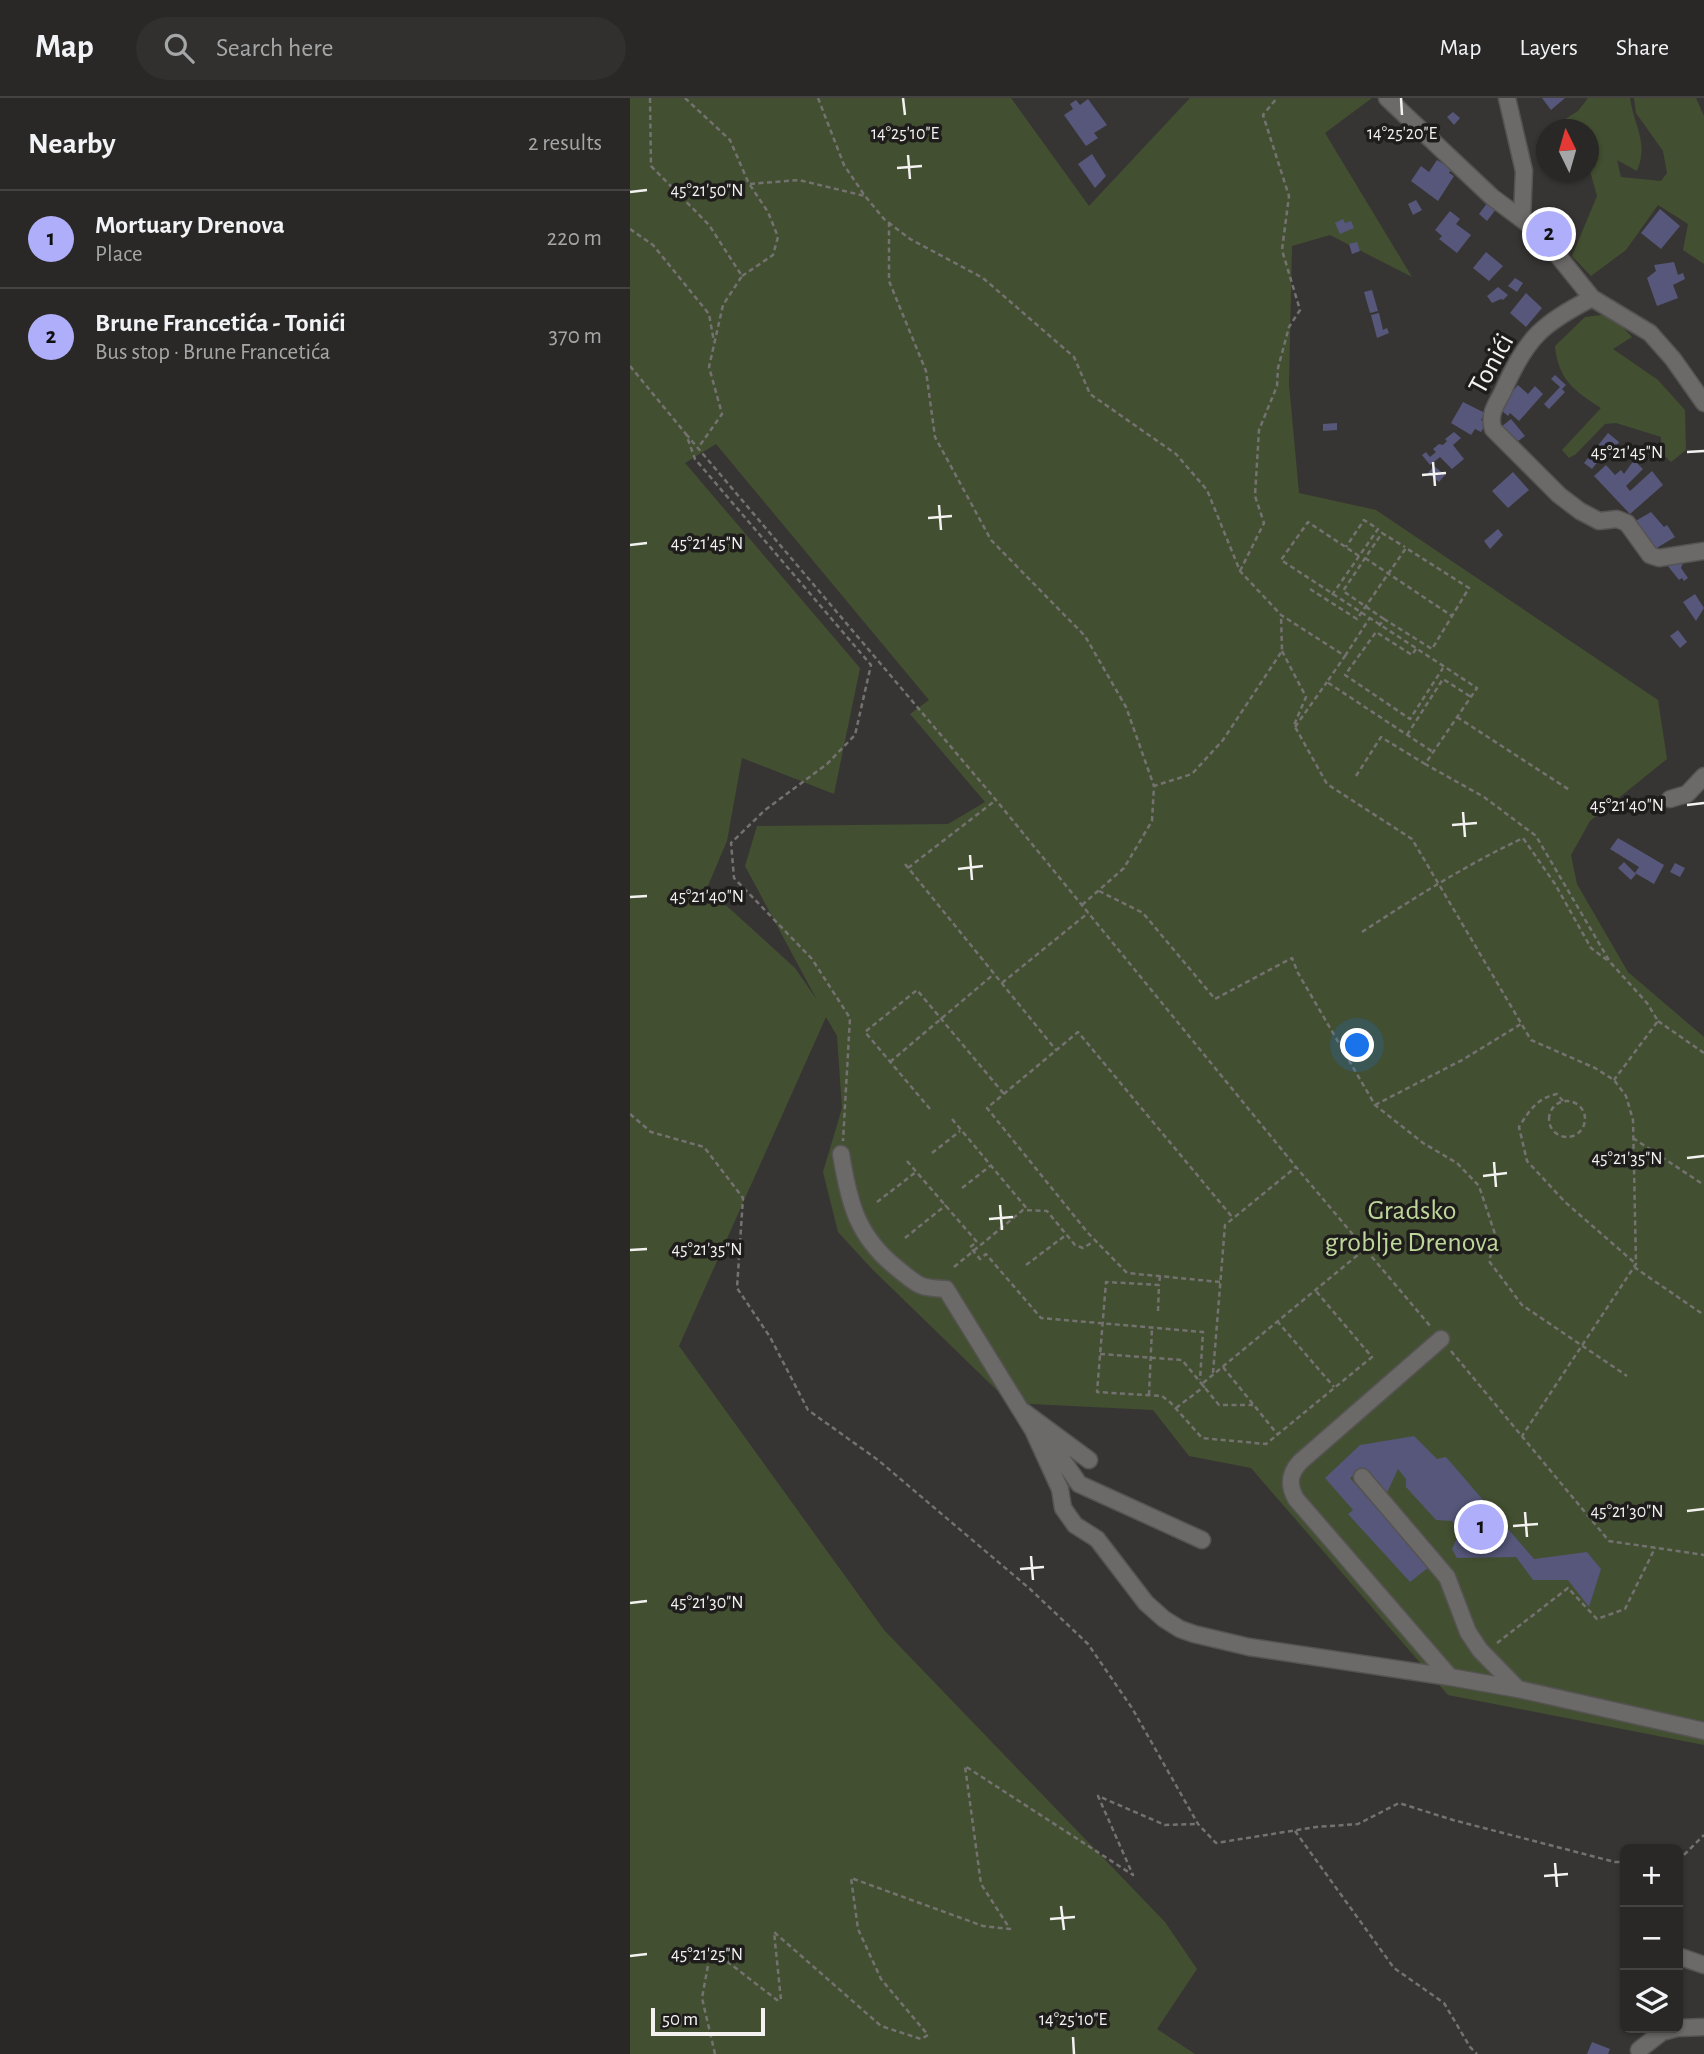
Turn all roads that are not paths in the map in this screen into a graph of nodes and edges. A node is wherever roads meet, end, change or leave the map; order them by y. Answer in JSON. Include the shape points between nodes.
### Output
{"nodes":[{"id":1,"x":1387,"y":98,"type":"edge"},
{"id":2,"x":1507,"y":98,"type":"edge"},
{"id":3,"x":1522,"y":218,"type":"junction"},
{"id":4,"x":1592,"y":298,"type":"junction"},
{"id":5,"x":1704,"y":404,"type":"edge"},
{"id":6,"x":1704,"y":551,"type":"edge"},
{"id":7,"x":1704,"y":776,"type":"edge"},
{"id":8,"x":1670,"y":799,"type":"dead end"},
{"id":9,"x":841,"y":1154,"type":"road end"},
{"id":10,"x":1441,"y":1339,"type":"road end"},
{"id":11,"x":1020,"y":1409,"type":"junction"},
{"id":12,"x":1033,"y":1430,"type":"junction"},
{"id":13,"x":1089,"y":1461,"type":"dead end"},
{"id":14,"x":1362,"y":1477,"type":"dead end"},
{"id":15,"x":1202,"y":1540,"type":"dead end"},
{"id":16,"x":1450,"y":1677,"type":"junction"},
{"id":17,"x":1518,"y":1689,"type":"junction"},
{"id":18,"x":1704,"y":1731,"type":"edge"},
{"id":19,"x":1683,"y":1958,"type":"edge"},
{"id":20,"x":1704,"y":1965,"type":"edge"},
{"id":21,"x":1704,"y":2027,"type":"edge"},
{"id":22,"x":1683,"y":2028,"type":"edge"},
{"id":23,"x":1661,"y":2033,"type":"edge"},
{"id":24,"x":1639,"y":2050,"type":"dead end"}],
"edges":[{"from":1,"to":3,"type":"street","via":[[1492,197]]},
{"from":2,"to":3,"type":"street","via":[[1524,171]]},
{"from":3,"to":4,"type":"street","via":[[1539,232]]},
{"from":4,"to":5,"type":"street","via":[[1650,333]]},
{"from":4,"to":6,"type":"street","name":"Tonići","via":[[1550,321],[1520,355],[1492,410],[1493,429],[1580,511],[1599,521],[1627,523],[1650,555]]},
{"from":7,"to":8,"type":"street","via":[[1687,794]]},
{"from":9,"to":11,"type":"street","via":[[857,1222],[879,1255],[921,1288],[946,1289]]},
{"from":10,"to":16,"type":"street","via":[[1300,1462],[1290,1489]]},
{"from":11,"to":12,"type":"street"},
{"from":11,"to":13,"type":"street"},
{"from":12,"to":15,"type":"street","via":[[1057,1452],[1080,1484]]},
{"from":12,"to":16,"type":"street","via":[[1060,1489],[1063,1508],[1075,1525],[1097,1539],[1146,1603],[1180,1629],[1248,1647]]},
{"from":14,"to":17,"type":"street","via":[[1447,1577],[1468,1632]]},
{"from":16,"to":17,"type":"street"},
{"from":17,"to":18,"type":"street"},
{"from":19,"to":20,"type":"street"},
{"from":21,"to":22,"type":"street"},
{"from":23,"to":24,"type":"street"}]}
